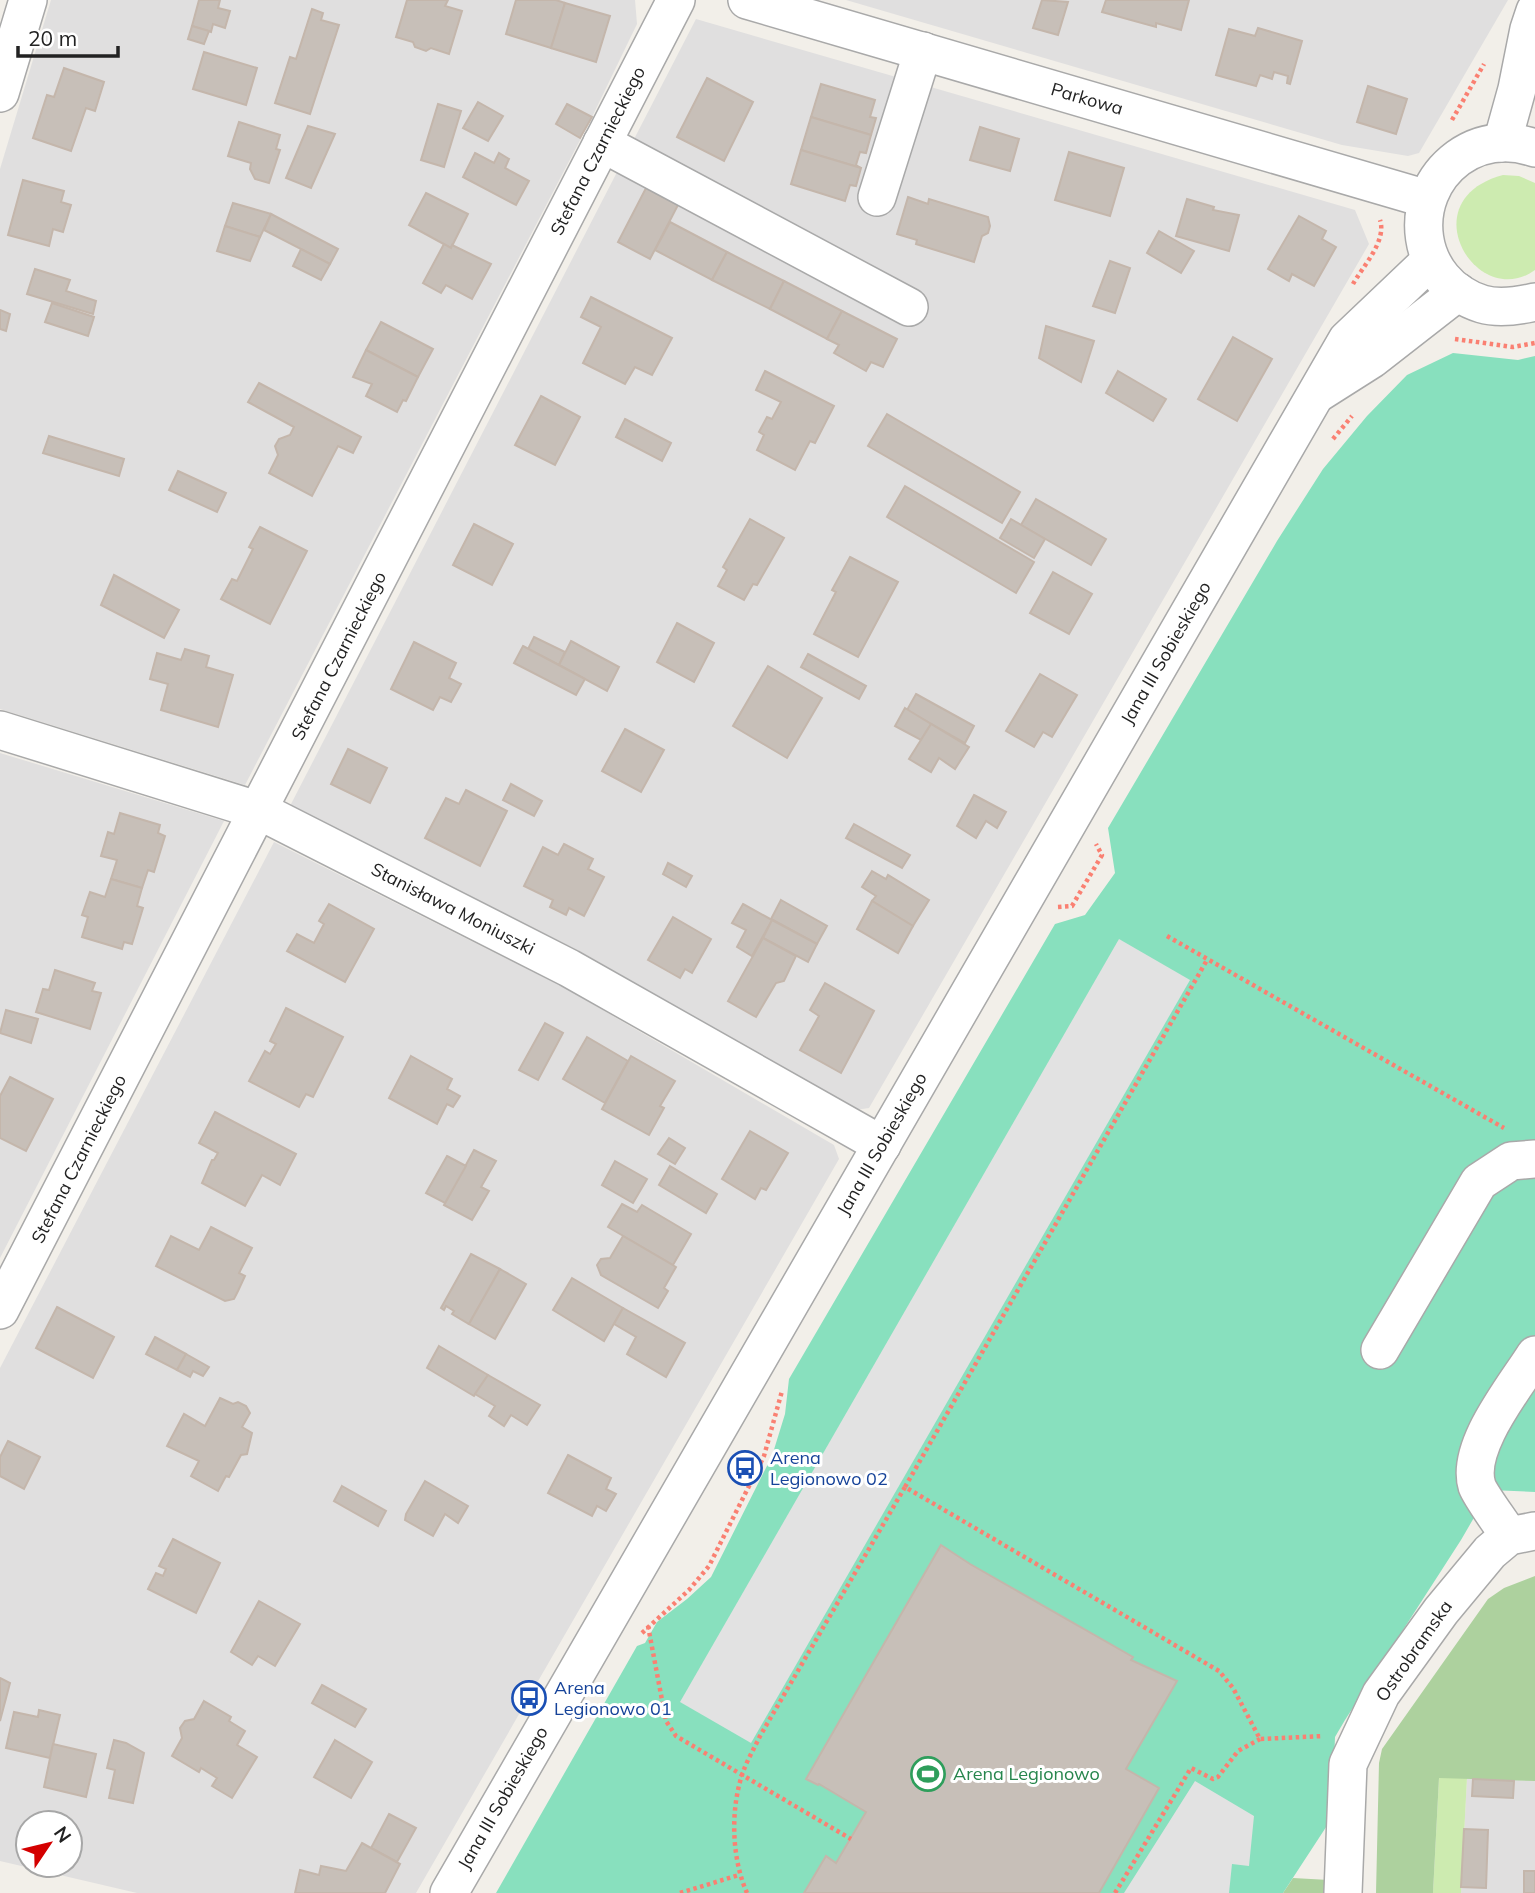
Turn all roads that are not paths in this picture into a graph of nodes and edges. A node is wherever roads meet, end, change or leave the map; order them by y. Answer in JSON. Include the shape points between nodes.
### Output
{"nodes":[{"id":1,"x":28,"y":0,"type":"edge"},
{"id":2,"x":676,"y":0,"type":"edge"},
{"id":3,"x":747,"y":0,"type":"edge"},
{"id":4,"x":1535,"y":11,"type":"edge"},
{"id":5,"x":923,"y":51,"type":"junction"},
{"id":6,"x":0,"y":93,"type":"edge"},
{"id":7,"x":602,"y":143,"type":"junction"},
{"id":8,"x":1518,"y":146,"type":"edge"},
{"id":9,"x":877,"y":197,"type":"dead end"},
{"id":10,"x":1427,"y":199,"type":"junction"},
{"id":11,"x":1430,"y":261,"type":"junction"},
{"id":12,"x":1458,"y":292,"type":"junction"},
{"id":13,"x":1535,"y":302,"type":"edge"},
{"id":14,"x":909,"y":307,"type":"dead end"},
{"id":15,"x":1316,"y":395,"type":"junction"},
{"id":16,"x":0,"y":730,"type":"edge"},
{"id":17,"x":260,"y":811,"type":"junction"},
{"id":18,"x":882,"y":1145,"type":"junction"},
{"id":19,"x":1535,"y":1159,"type":"edge"},
{"id":20,"x":0,"y":1310,"type":"edge"},
{"id":21,"x":1380,"y":1350,"type":"dead end"},
{"id":22,"x":1535,"y":1355,"type":"edge"},
{"id":23,"x":1522,"y":1533,"type":"edge"},
{"id":24,"x":449,"y":1893,"type":"edge"},
{"id":25,"x":1343,"y":1893,"type":"edge"}],
"edges":[{"from":1,"to":6,"type":"street"},
{"from":2,"to":7,"type":"street","name":"Stefana Czarnieckiego"},
{"from":3,"to":5,"type":"street","name":"Parkowa"},
{"from":4,"to":8,"type":"street","via":[[1517,89]]},
{"from":5,"to":9,"type":"street"},
{"from":5,"to":10,"type":"street","name":"Parkowa"},
{"from":7,"to":14,"type":"street"},
{"from":7,"to":17,"type":"street","name":"Stefana Czarnieckiego"},
{"from":8,"to":10,"type":"street","via":[[1486,144],[1470,150],[1446,167]]},
{"from":10,"to":11,"type":"street","via":[[1423,229]]},
{"from":11,"to":12,"type":"street"},
{"from":11,"to":15,"type":"street","name":"Jana III Sobieskiego","via":[[1347,340]]},
{"from":12,"to":13,"type":"street","via":[[1482,304],[1510,307]]},
{"from":12,"to":15,"type":"street","name":"Jana III Sobieskiego","via":[[1373,359]]},
{"from":15,"to":18,"type":"street","name":"Jana III Sobieskiego"},
{"from":16,"to":17,"type":"street","name":"Stanisława Moniuszki"},
{"from":17,"to":18,"type":"street","name":"Stanisława Moniuszki","via":[[569,968]]},
{"from":17,"to":20,"type":"street","name":"Stefana Czarnieckiego"},
{"from":18,"to":24,"type":"street","name":"Jana III Sobieskiego"},
{"from":19,"to":21,"type":"street","via":[[1511,1161],[1479,1182]]},
{"from":22,"to":23,"type":"street","via":[[1483,1437],[1477,1457],[1477,1486]]},
{"from":23,"to":25,"type":"street","name":"Ostrobramska","via":[[1490,1552],[1381,1694],[1348,1764]]}]}
